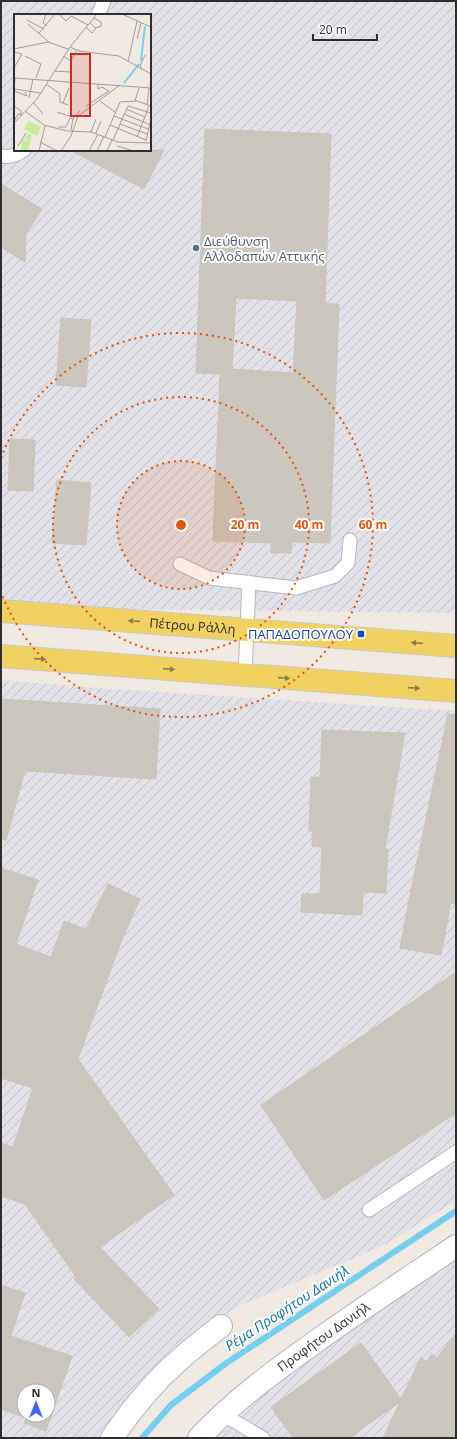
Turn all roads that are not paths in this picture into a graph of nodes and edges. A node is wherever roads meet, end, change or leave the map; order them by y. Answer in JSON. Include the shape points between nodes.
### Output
{"nodes":[{"id":1,"x":104,"y":1,"type":"edge"},
{"id":2,"x":98,"y":14,"type":"edge"},
{"id":3,"x":22,"y":151,"type":"edge"},
{"id":4,"x":1,"y":156,"type":"edge"},
{"id":5,"x":350,"y":540,"type":"dead end"},
{"id":6,"x":180,"y":564,"type":"dead end"},
{"id":7,"x":249,"y":582,"type":"junction"},
{"id":8,"x":1,"y":611,"type":"edge"},
{"id":9,"x":247,"y":630,"type":"junction"},
{"id":10,"x":456,"y":646,"type":"edge"},
{"id":11,"x":1,"y":656,"type":"edge"},
{"id":12,"x":245,"y":675,"type":"junction"},
{"id":13,"x":456,"y":691,"type":"edge"},
{"id":14,"x":456,"y":1152,"type":"edge"},
{"id":15,"x":369,"y":1210,"type":"dead end"},
{"id":16,"x":456,"y":1246,"type":"edge"},
{"id":17,"x":221,"y":1326,"type":"dead end"},
{"id":18,"x":222,"y":1414,"type":"junction"},
{"id":19,"x":112,"y":1438,"type":"edge"},
{"id":20,"x":199,"y":1438,"type":"edge"},
{"id":21,"x":263,"y":1438,"type":"edge"}],
"edges":[{"from":1,"to":2,"type":"lane"},
{"from":3,"to":4,"type":"lane","via":[[13,156]]},
{"from":5,"to":7,"type":"lane","via":[[348,563],[335,576],[296,588]]},
{"from":6,"to":7,"type":"lane","via":[[209,578]]},
{"from":7,"to":9,"type":"lane"},
{"from":9,"to":8,"type":"main road","name":"Πέτρου Ράλλη","one_way":true},
{"from":10,"to":9,"type":"main road","name":"Πέτρου Ράλλη","one_way":true},
{"from":9,"to":12,"type":"lane"},
{"from":11,"to":12,"type":"main road","one_way":true},
{"from":12,"to":13,"type":"main road","one_way":true},
{"from":14,"to":15,"type":"lane"},
{"from":16,"to":18,"type":"street","name":"Προφήτου Δανιήλ","via":[[277,1369]]},
{"from":17,"to":19,"type":"street","via":[[177,1361],[158,1380]]},
{"from":18,"to":20,"type":"street","name":"Προφήτου Δανιήλ"},
{"from":18,"to":21,"type":"lane"}]}
